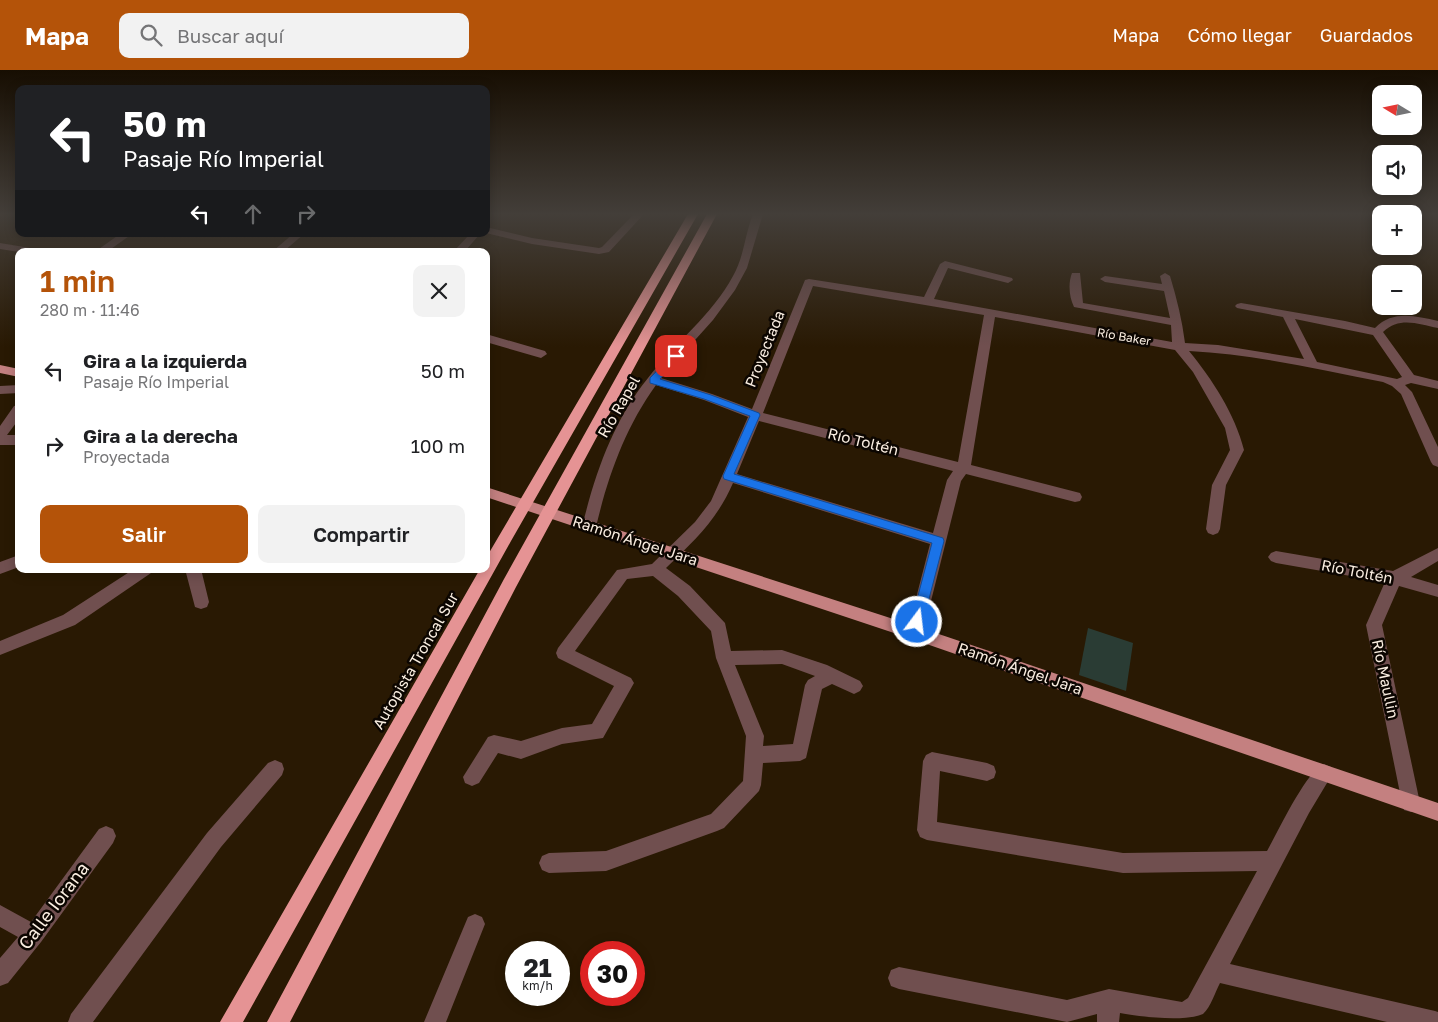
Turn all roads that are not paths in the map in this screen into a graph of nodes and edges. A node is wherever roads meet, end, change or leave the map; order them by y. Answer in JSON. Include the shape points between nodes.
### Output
{"nodes":[{"id":1,"x":667,"y":258,"type":"edge"},
{"id":2,"x":688,"y":258,"type":"edge"},
{"id":3,"x":744,"y":258,"type":"edge"},
{"id":4,"x":1076,"y":275,"type":"dead end"},
{"id":5,"x":1106,"y":279,"type":"dead end"},
{"id":6,"x":1008,"y":280,"type":"dead end"},
{"id":7,"x":809,"y":282,"type":"joint"},
{"id":8,"x":927,"y":302,"type":"junction"},
{"id":9,"x":1241,"y":306,"type":"dead end"},
{"id":10,"x":990,"y":314,"type":"junction"},
{"id":11,"x":1287,"y":314,"type":"junction"},
{"id":12,"x":1177,"y":323,"type":"junction"},
{"id":13,"x":1437,"y":325,"type":"edge"},
{"id":14,"x":1378,"y":332,"type":"junction"},
{"id":15,"x":490,"y":339,"type":"edge"},
{"id":16,"x":1179,"y":347,"type":"junction"},
{"id":17,"x":541,"y":354,"type":"dead end"},
{"id":18,"x":1313,"y":364,"type":"junction"},
{"id":19,"x":0,"y":369,"type":"edge"},
{"id":20,"x":15,"y":372,"type":"edge"},
{"id":21,"x":1411,"y":379,"type":"junction"},
{"id":22,"x":653,"y":380,"type":"junction"},
{"id":23,"x":1438,"y":380,"type":"edge"},
{"id":24,"x":1396,"y":383,"type":"junction"},
{"id":25,"x":1438,"y":385,"type":"edge"},
{"id":26,"x":15,"y":389,"type":"edge"},
{"id":27,"x":0,"y":390,"type":"edge"},
{"id":28,"x":15,"y":415,"type":"edge"},
{"id":29,"x":755,"y":415,"type":"junction"},
{"id":30,"x":0,"y":436,"type":"edge"},
{"id":31,"x":0,"y":440,"type":"edge"},
{"id":32,"x":15,"y":440,"type":"edge"},
{"id":33,"x":1438,"y":462,"type":"edge"},
{"id":34,"x":964,"y":468,"type":"junction"},
{"id":35,"x":728,"y":476,"type":"junction"},
{"id":36,"x":490,"y":493,"type":"edge"},
{"id":37,"x":1075,"y":497,"type":"dead end"},
{"id":38,"x":583,"y":524,"type":"junction"},
{"id":39,"x":1213,"y":529,"type":"dead end"},
{"id":40,"x":939,"y":541,"type":"junction"},
{"id":41,"x":673,"y":554,"type":"junction"},
{"id":42,"x":1438,"y":554,"type":"edge"},
{"id":43,"x":1276,"y":557,"type":"dead end"},
{"id":44,"x":15,"y":562,"type":"edge"},
{"id":45,"x":490,"y":565,"type":"edge"},
{"id":46,"x":0,"y":568,"type":"edge"},
{"id":47,"x":656,"y":569,"type":"junction"},
{"id":48,"x":140,"y":573,"type":"edge"},
{"id":49,"x":194,"y":573,"type":"edge"},
{"id":50,"x":486,"y":573,"type":"edge"},
{"id":51,"x":1395,"y":578,"type":"junction"},
{"id":52,"x":1438,"y":591,"type":"edge"},
{"id":53,"x":201,"y":602,"type":"dead end"},
{"id":54,"x":915,"y":633,"type":"junction"},
{"id":55,"x":0,"y":648,"type":"edge"},
{"id":56,"x":724,"y":658,"type":"junction"},
{"id":57,"x":832,"y":675,"type":"junction"},
{"id":58,"x":854,"y":686,"type":"dead end"},
{"id":59,"x":754,"y":755,"type":"junction"},
{"id":60,"x":275,"y":769,"type":"dead end"},
{"id":61,"x":987,"y":772,"type":"dead end"},
{"id":62,"x":1324,"y":773,"type":"junction"},
{"id":63,"x":472,"y":778,"type":"dead end"},
{"id":64,"x":1411,"y":803,"type":"junction"},
{"id":65,"x":1438,"y":812,"type":"edge"},
{"id":66,"x":106,"y":836,"type":"dead end"},
{"id":67,"x":1273,"y":861,"type":"junction"},
{"id":68,"x":550,"y":863,"type":"dead end"},
{"id":69,"x":0,"y":915,"type":"edge"},
{"id":70,"x":475,"y":924,"type":"dead end"},
{"id":71,"x":34,"y":935,"type":"junction"},
{"id":72,"x":1215,"y":971,"type":"junction"},
{"id":73,"x":0,"y":975,"type":"edge"},
{"id":74,"x":899,"y":978,"type":"dead end"},
{"id":75,"x":1109,"y":1000,"type":"junction"},
{"id":76,"x":79,"y":1022,"type":"edge"},
{"id":77,"x":231,"y":1022,"type":"edge"},
{"id":78,"x":278,"y":1022,"type":"edge"},
{"id":79,"x":435,"y":1022,"type":"edge"},
{"id":80,"x":1108,"y":1022,"type":"edge"},
{"id":81,"x":1435,"y":1022,"type":"edge"}],
"edges":[{"from":1,"to":45,"type":"highway","name":"Autopista Troncal Sur"},
{"from":2,"to":78,"type":"highway","via":[[515,575]]},
{"from":3,"to":22,"type":"street","name":"Río Rapel","via":[[739,274],[699,332]]},
{"from":4,"to":12,"type":"street","via":[[1078,305]]},
{"from":5,"to":12,"type":"street","via":[[1167,282]]},
{"from":6,"to":8,"type":"street","via":[[945,264]]},
{"from":7,"to":8,"type":"street","name":"Río Baker"},
{"from":7,"to":29,"type":"street","name":"Proyectada"},
{"from":8,"to":10,"type":"street","name":"Río Baker"},
{"from":9,"to":11,"type":"street"},
{"from":10,"to":16,"type":"street","name":"Río Baker"},
{"from":10,"to":34,"type":"street"},
{"from":11,"to":14,"type":"street"},
{"from":11,"to":18,"type":"street"},
{"from":12,"to":16,"type":"street"},
{"from":13,"to":14,"type":"street","via":[[1397,319],[1384,324]]},
{"from":14,"to":21,"type":"street"},
{"from":15,"to":17,"type":"street"},
{"from":16,"to":18,"type":"street","name":"Río Baker","via":[[1217,349]]},
{"from":16,"to":39,"type":"street","via":[[1198,370],[1232,428],[1236,450],[1219,485]]},
{"from":18,"to":24,"type":"street","name":"Río Baker"},
{"from":19,"to":20,"type":"main road"},
{"from":21,"to":23,"type":"street"},
{"from":21,"to":24,"type":"street"},
{"from":21,"to":25,"type":"street"},
{"from":22,"to":29,"type":"street","name":"Río Toltén"},
{"from":22,"to":38,"type":"street","name":"Río Rapel","via":[[617,438],[600,488]]},
{"from":24,"to":33,"type":"street","via":[[1406,392]]},
{"from":26,"to":27,"type":"street"},
{"from":28,"to":30,"type":"street"},
{"from":29,"to":34,"type":"street","name":"Río Toltén"},
{"from":29,"to":35,"type":"street","name":"Proyectada"},
{"from":31,"to":32,"type":"street"},
{"from":34,"to":37,"type":"street","name":"Río Toltén"},
{"from":34,"to":40,"type":"street","via":[[954,480]]},
{"from":35,"to":40,"type":"street"},
{"from":35,"to":41,"type":"street","name":"Proyectada","via":[[717,503]]},
{"from":36,"to":38,"type":"main road","name":"Ramón Ángel Jara"},
{"from":38,"to":41,"type":"main road","name":"Ramón Ángel Jara"},
{"from":40,"to":54,"type":"street"},
{"from":41,"to":47,"type":"street","name":"Proyectada"},
{"from":41,"to":54,"type":"main road","name":"Ramón Ángel Jara"},
{"from":42,"to":51,"type":"street"},
{"from":43,"to":51,"type":"street","name":"Río Toltén"},
{"from":44,"to":46,"type":"street"},
{"from":47,"to":56,"type":"street","via":[[684,591],[719,628]]},
{"from":47,"to":63,"type":"street","via":[[622,574],[564,653],[625,683],[597,732],[562,736],[521,750],[494,743]]},
{"from":48,"to":55,"type":"street","via":[[69,620]]},
{"from":49,"to":53,"type":"street"},
{"from":50,"to":77,"type":"highway","name":"Autopista Troncal Sur"},
{"from":51,"to":52,"type":"street","name":"Río Toltén"},
{"from":51,"to":64,"type":"street","name":"Río Maullin","via":[[1374,625]]},
{"from":54,"to":62,"type":"main road","name":"Ramón Ángel Jara"},
{"from":56,"to":57,"type":"street","via":[[782,657]]},
{"from":56,"to":59,"type":"street","via":[[755,736]]},
{"from":57,"to":58,"type":"street"},
{"from":57,"to":59,"type":"street","via":[[814,685],[800,752]]},
{"from":59,"to":68,"type":"street","via":[[752,785],[717,821],[606,860]]},
{"from":60,"to":76,"type":"street","via":[[214,840]]},
{"from":61,"to":67,"type":"street","via":[[932,761],[927,830],[1123,863]]},
{"from":62,"to":64,"type":"main road","name":"Ramón Ángel Jara"},
{"from":62,"to":67,"type":"street"},
{"from":64,"to":65,"type":"main road","name":"Ramón Ángel Jara"},
{"from":66,"to":71,"type":"street","name":"Calle Iorana"},
{"from":67,"to":72,"type":"street"},
{"from":69,"to":71,"type":"street"},
{"from":70,"to":79,"type":"street"},
{"from":71,"to":73,"type":"street","name":"Calle Iorana"},
{"from":72,"to":75,"type":"street","via":[[1196,1006],[1183,1013]]},
{"from":72,"to":81,"type":"street"},
{"from":74,"to":75,"type":"street","via":[[1067,1011]]},
{"from":75,"to":80,"type":"street"}]}
